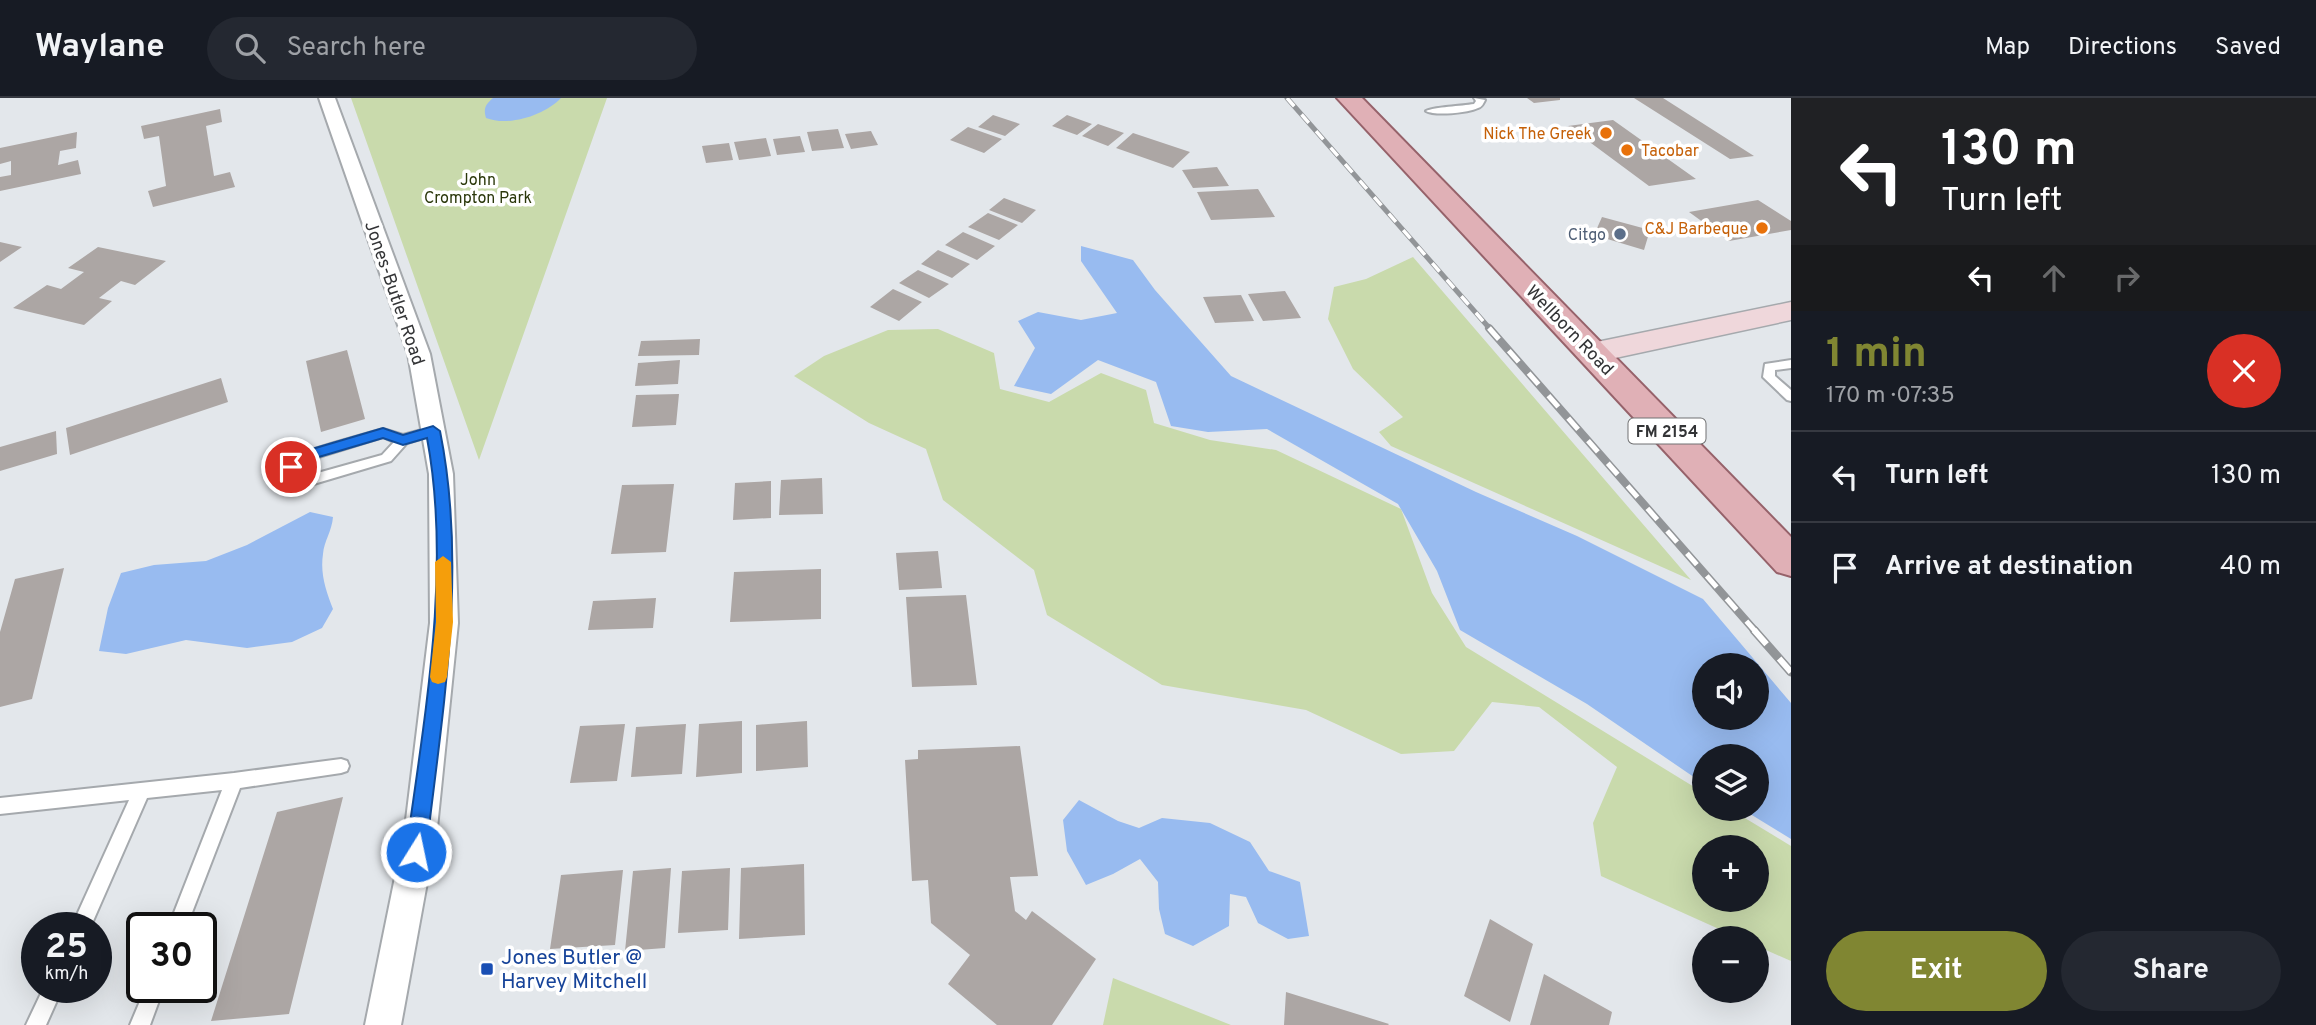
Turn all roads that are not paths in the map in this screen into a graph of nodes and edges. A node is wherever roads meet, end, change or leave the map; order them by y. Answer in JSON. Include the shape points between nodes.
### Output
{"nodes":[{"id":1,"x":327,"y":98,"type":"edge"},
{"id":2,"x":1349,"y":98,"type":"edge"},
{"id":3,"x":1478,"y":98,"type":"edge"},
{"id":4,"x":1430,"y":110,"type":"dead end"},
{"id":5,"x":1791,"y":311,"type":"edge"},
{"id":6,"x":1592,"y":353,"type":"junction"},
{"id":7,"x":1791,"y":364,"type":"edge"},
{"id":8,"x":1791,"y":370,"type":"edge"},
{"id":9,"x":1769,"y":372,"type":"junction"},
{"id":10,"x":1791,"y":397,"type":"edge"},
{"id":11,"x":433,"y":431,"type":"junction"},
{"id":12,"x":403,"y":440,"type":"junction"},
{"id":13,"x":338,"y":446,"type":"junction"},
{"id":14,"x":343,"y":470,"type":"junction"},
{"id":15,"x":1791,"y":561,"type":"edge"},
{"id":16,"x":341,"y":766,"type":"dead end"},
{"id":17,"x":234,"y":781,"type":"junction"},
{"id":18,"x":142,"y":790,"type":"junction"},
{"id":19,"x":0,"y":806,"type":"edge"},
{"id":20,"x":87,"y":912,"type":"edge"},
{"id":21,"x":183,"y":912,"type":"edge"},
{"id":22,"x":46,"y":1003,"type":"edge"},
{"id":23,"x":149,"y":1003,"type":"edge"},
{"id":24,"x":36,"y":1025,"type":"edge"},
{"id":25,"x":140,"y":1025,"type":"edge"},
{"id":26,"x":383,"y":1025,"type":"edge"}],
"edges":[{"from":1,"to":11,"type":"street","name":"Jones-Butler Road","via":[[419,354]]},
{"from":2,"to":6,"type":"main road","name":"Wellborn Road","number":"FM 2154"},
{"from":3,"to":4,"type":"lane","via":[[1477,106]]},
{"from":5,"to":6,"type":"main road"},
{"from":6,"to":15,"type":"main road","name":"Wellborn Road","number":"FM 2154"},
{"from":7,"to":9,"type":"lane","via":[[1769,367]]},
{"from":8,"to":9,"type":"lane"},
{"from":9,"to":10,"type":"lane"},
{"from":11,"to":12,"type":"lane"},
{"from":11,"to":26,"type":"street","name":"Jones-Butler Road","via":[[441,474],[444,622],[421,828]]},
{"from":12,"to":13,"type":"lane","via":[[383,433]]},
{"from":12,"to":14,"type":"lane","via":[[386,458]]},
{"from":13,"to":14,"type":"lane"},
{"from":13,"to":14,"type":"lane","via":[[307,456],[275,477],[307,481]]},
{"from":16,"to":17,"type":"lane"},
{"from":17,"to":18,"type":"lane"},
{"from":17,"to":21,"type":"lane"},
{"from":18,"to":19,"type":"lane"},
{"from":18,"to":20,"type":"lane"},
{"from":22,"to":24,"type":"lane"},
{"from":23,"to":25,"type":"lane"}]}
